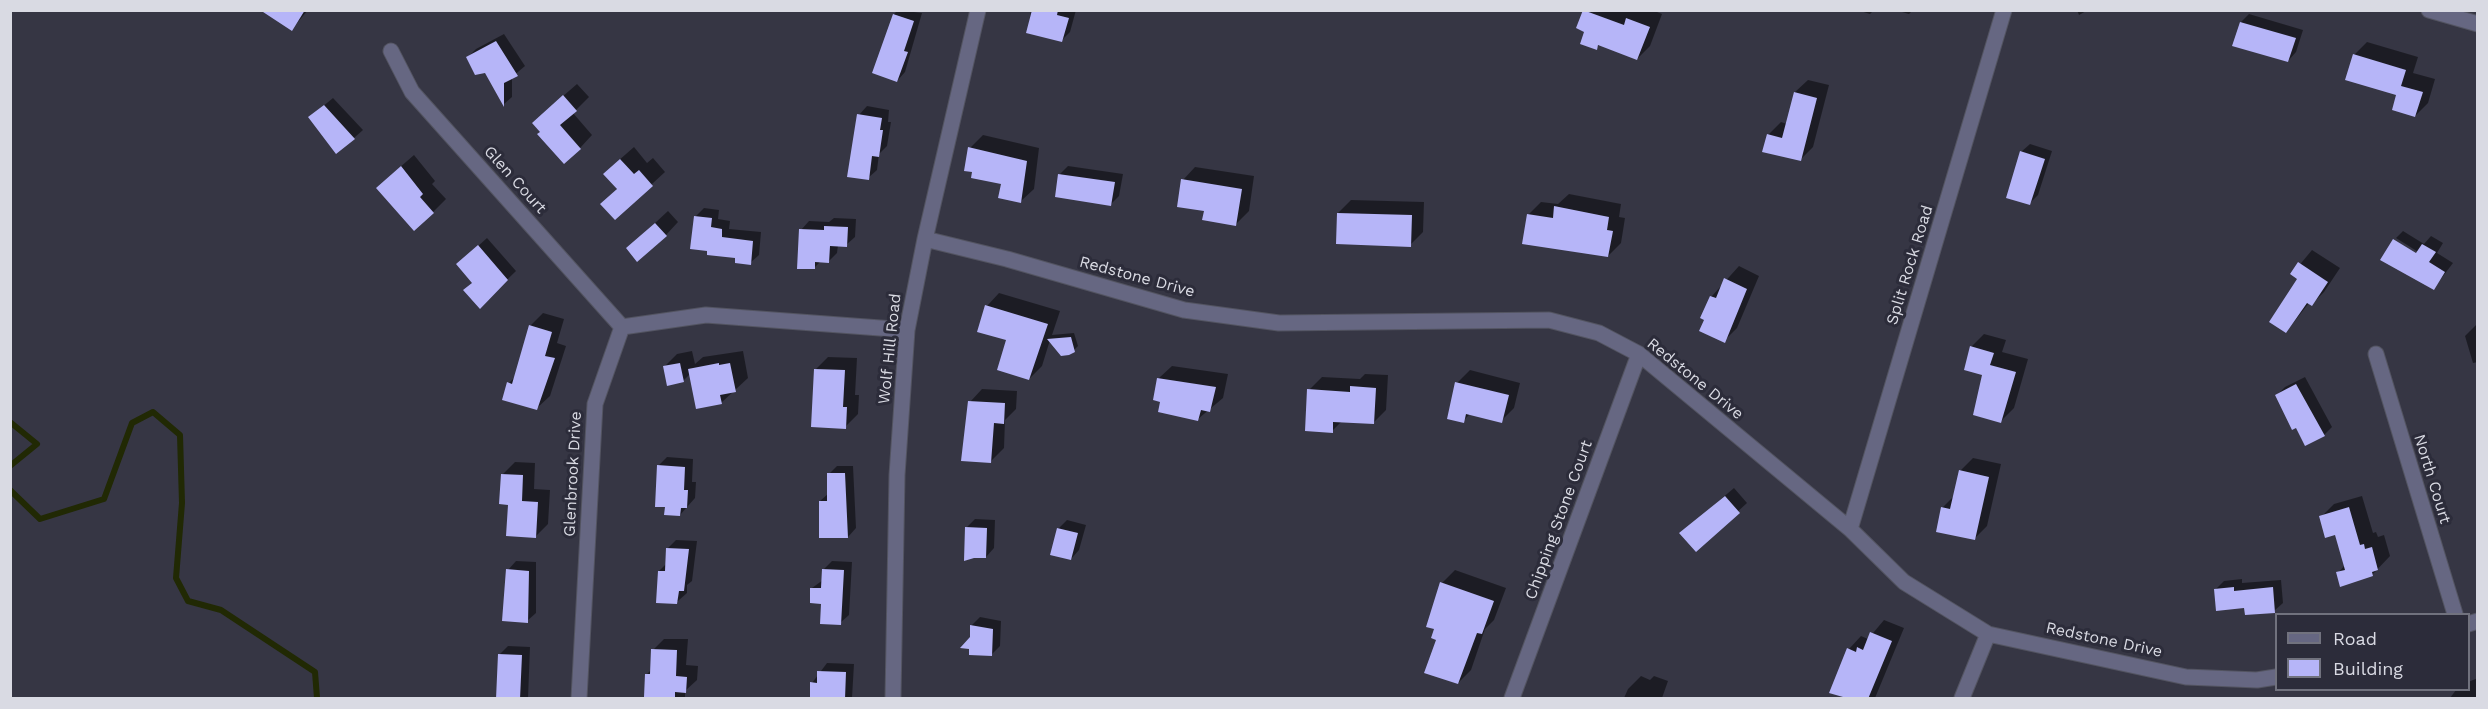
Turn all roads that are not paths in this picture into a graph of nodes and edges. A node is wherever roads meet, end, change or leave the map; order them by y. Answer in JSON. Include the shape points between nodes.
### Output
{"nodes":[{"id":1,"x":978,"y":10,"type":"edge"},
{"id":2,"x":2004,"y":10,"type":"edge"},
{"id":3,"x":2429,"y":10,"type":"edge"},
{"id":4,"x":2478,"y":24,"type":"edge"},
{"id":5,"x":391,"y":51,"type":"dead end"},
{"id":6,"x":925,"y":239,"type":"junction"},
{"id":7,"x":622,"y":327,"type":"junction"},
{"id":8,"x":907,"y":330,"type":"junction"},
{"id":9,"x":1639,"y":354,"type":"junction"},
{"id":10,"x":2376,"y":354,"type":"dead end"},
{"id":11,"x":1850,"y":529,"type":"junction"},
{"id":12,"x":2454,"y":613,"type":"edge"},
{"id":13,"x":1988,"y":633,"type":"junction"},
{"id":14,"x":2275,"y":677,"type":"edge"},
{"id":15,"x":579,"y":699,"type":"edge"},
{"id":16,"x":893,"y":699,"type":"edge"},
{"id":17,"x":1512,"y":699,"type":"edge"},
{"id":18,"x":1962,"y":699,"type":"edge"}],
"edges":[{"from":1,"to":6,"type":"street","name":"Wolf Hill Road"},
{"from":2,"to":11,"type":"street","name":"Split Rock Road"},
{"from":3,"to":4,"type":"street"},
{"from":5,"to":7,"type":"street","name":"Glen Court","via":[[412,92]]},
{"from":6,"to":8,"type":"street","name":"Wolf Hill Road"},
{"from":6,"to":9,"type":"street","name":"Redstone Drive","via":[[1184,310],[1279,323],[1549,320],[1599,333]]},
{"from":7,"to":8,"type":"street","via":[[706,315]]},
{"from":7,"to":15,"type":"street","name":"Glenbrook Drive","via":[[595,404]]},
{"from":8,"to":16,"type":"street","name":"Wolf Hill Road","via":[[897,475]]},
{"from":9,"to":11,"type":"street","name":"Redstone Drive"},
{"from":9,"to":17,"type":"street","name":"Chipping Stone Court"},
{"from":10,"to":12,"type":"street","name":"North Court"},
{"from":11,"to":13,"type":"street","name":"Redstone Drive","via":[[1904,582]]},
{"from":13,"to":14,"type":"street","name":"Redstone Drive","via":[[2186,677]]},
{"from":13,"to":18,"type":"street"}]}
